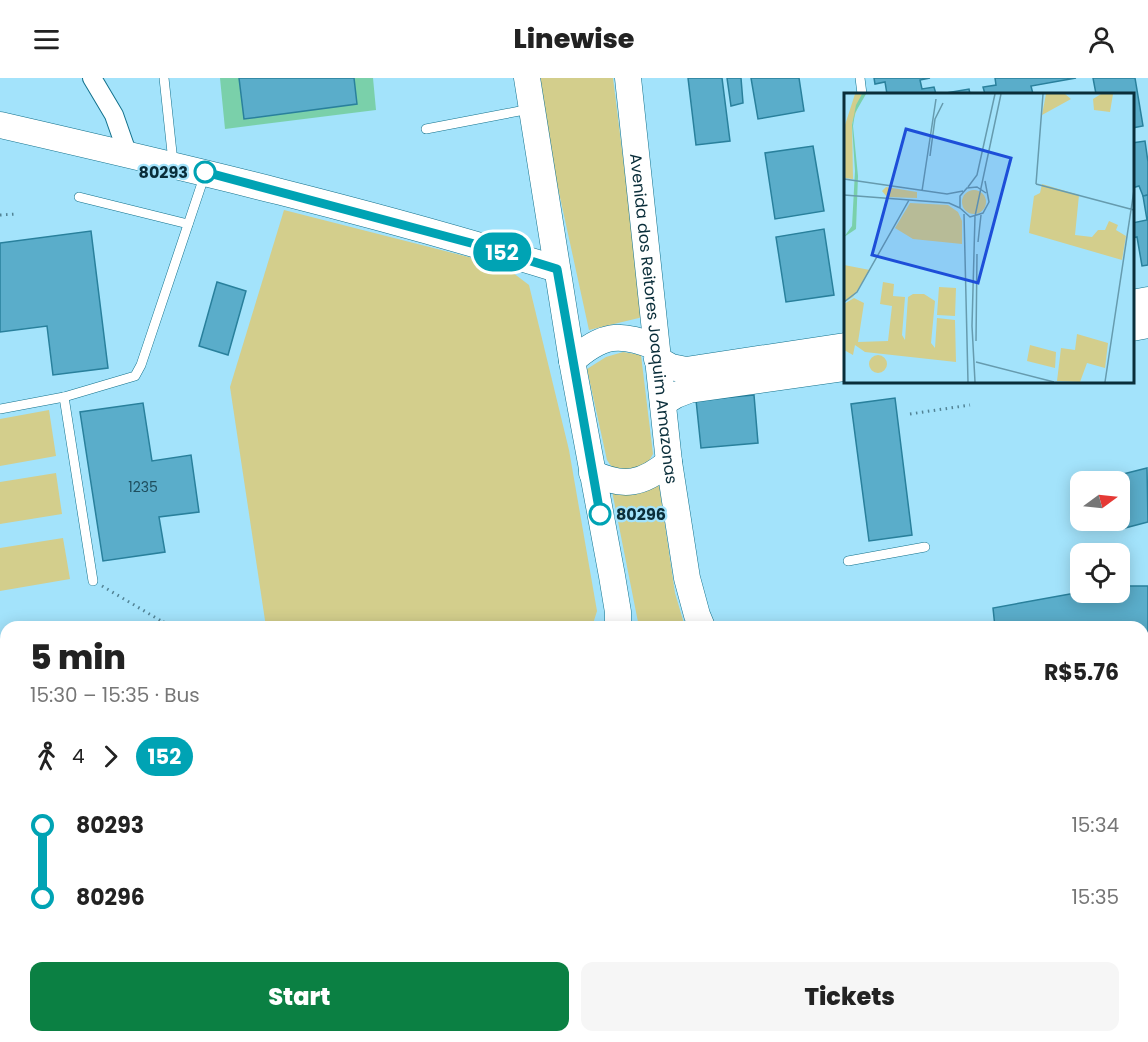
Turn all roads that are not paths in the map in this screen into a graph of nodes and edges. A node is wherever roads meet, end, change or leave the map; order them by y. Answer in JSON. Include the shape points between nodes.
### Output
{"nodes":[{"id":1,"x":92,"y":78,"type":"edge"},
{"id":2,"x":164,"y":78,"type":"edge"},
{"id":3,"x":527,"y":78,"type":"edge"},
{"id":4,"x":628,"y":78,"type":"edge"},
{"id":5,"x":860,"y":78,"type":"edge"},
{"id":6,"x":862,"y":93,"type":"edge"},
{"id":7,"x":532,"y":108,"type":"junction"},
{"id":8,"x":0,"y":125,"type":"edge"},
{"id":9,"x":426,"y":129,"type":"dead end"},
{"id":10,"x":128,"y":155,"type":"junction"},
{"id":11,"x":173,"y":165,"type":"junction"},
{"id":12,"x":205,"y":172,"type":"junction"},
{"id":13,"x":80,"y":197,"type":"dead end"},
{"id":14,"x":188,"y":224,"type":"junction"},
{"id":15,"x":557,"y":269,"type":"junction"},
{"id":16,"x":1148,"y":300,"type":"edge"},
{"id":17,"x":1133,"y":303,"type":"edge"},
{"id":18,"x":1148,"y":325,"type":"edge"},
{"id":19,"x":1133,"y":328,"type":"edge"},
{"id":20,"x":844,"y":346,"type":"edge"},
{"id":21,"x":656,"y":353,"type":"junction"},
{"id":22,"x":572,"y":361,"type":"junction"},
{"id":23,"x":844,"y":368,"type":"edge"},
{"id":24,"x":64,"y":398,"type":"junction"},
{"id":25,"x":663,"y":403,"type":"junction"},
{"id":26,"x":0,"y":409,"type":"edge"},
{"id":27,"x":669,"y":462,"type":"junction"},
{"id":28,"x":592,"y":473,"type":"junction"},
{"id":29,"x":925,"y":547,"type":"dead end"},
{"id":30,"x":848,"y":561,"type":"dead end"},
{"id":31,"x":93,"y":581,"type":"road end"},
{"id":32,"x":617,"y":621,"type":"edge"},
{"id":33,"x":700,"y":621,"type":"edge"}],
"edges":[{"from":1,"to":10,"type":"street","via":[[114,115]]},
{"from":2,"to":11,"type":"lane"},
{"from":3,"to":7,"type":"street"},
{"from":4,"to":21,"type":"street","name":"Avenida dos Reitores Joaquim Amazonas"},
{"from":5,"to":6,"type":"lane"},
{"from":7,"to":9,"type":"lane"},
{"from":7,"to":15,"type":"street"},
{"from":8,"to":10,"type":"street"},
{"from":10,"to":11,"type":"street"},
{"from":11,"to":12,"type":"street"},
{"from":12,"to":14,"type":"lane"},
{"from":12,"to":15,"type":"street"},
{"from":13,"to":14,"type":"lane"},
{"from":14,"to":24,"type":"lane","via":[[135,375]]},
{"from":15,"to":22,"type":"street"},
{"from":16,"to":17,"type":"street"},
{"from":18,"to":19,"type":"street"},
{"from":20,"to":21,"type":"street","via":[[686,370],[670,367]]},
{"from":21,"to":22,"type":"street","via":[[634,338],[611,338],[589,345]]},
{"from":21,"to":25,"type":"street","name":"Avenida dos Reitores Joaquim Amazonas"},
{"from":22,"to":28,"type":"street"},
{"from":23,"to":25,"type":"street","via":[[689,390]]},
{"from":24,"to":26,"type":"lane"},
{"from":24,"to":31,"type":"lane"},
{"from":25,"to":27,"type":"street","name":"Avenida dos Reitores Joaquim Amazonas"},
{"from":27,"to":28,"type":"street","via":[[641,480],[607,481]]},
{"from":27,"to":33,"type":"street","name":"Avenida dos Reitores Joaquim Amazonas","via":[[687,578]]},
{"from":28,"to":32,"type":"street"},
{"from":29,"to":30,"type":"lane"}]}
